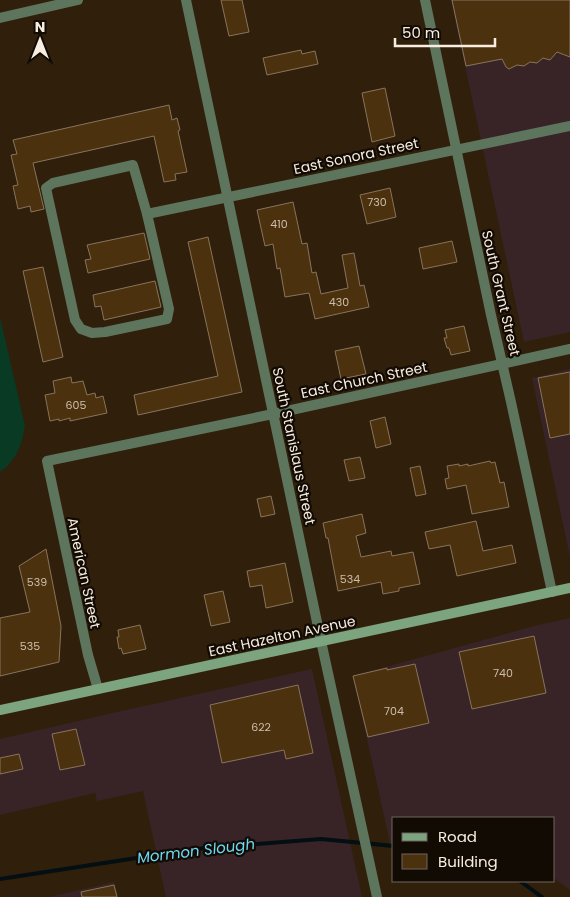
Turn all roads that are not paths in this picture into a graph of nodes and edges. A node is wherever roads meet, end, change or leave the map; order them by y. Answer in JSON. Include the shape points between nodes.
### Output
{"nodes":[{"id":1,"x":78,"y":0,"type":"edge"},
{"id":2,"x":186,"y":0,"type":"edge"},
{"id":3,"x":425,"y":0,"type":"edge"},
{"id":4,"x":0,"y":18,"type":"edge"},
{"id":5,"x":570,"y":126,"type":"edge"},
{"id":6,"x":456,"y":149,"type":"junction"},
{"id":7,"x":227,"y":197,"type":"junction"},
{"id":8,"x":148,"y":214,"type":"junction"},
{"id":9,"x":570,"y":349,"type":"edge"},
{"id":10,"x":502,"y":363,"type":"junction"},
{"id":11,"x":273,"y":414,"type":"junction"},
{"id":12,"x":47,"y":461,"type":"joint"},
{"id":13,"x":570,"y":588,"type":"edge"},
{"id":14,"x":552,"y":592,"type":"junction"},
{"id":15,"x":321,"y":641,"type":"junction"},
{"id":16,"x":98,"y":689,"type":"junction"},
{"id":17,"x":0,"y":710,"type":"edge"},
{"id":18,"x":377,"y":897,"type":"edge"}],
"edges":[{"from":1,"to":4,"type":"street"},
{"from":2,"to":7,"type":"street","name":"South Stanislaus Street"},
{"from":3,"to":6,"type":"street","name":"South Grant Street"},
{"from":5,"to":6,"type":"street","name":"East Sonora Street"},
{"from":6,"to":7,"type":"street","name":"East Sonora Street"},
{"from":6,"to":10,"type":"street","name":"South Grant Street"},
{"from":7,"to":8,"type":"street","name":"East Sonora Street"},
{"from":7,"to":11,"type":"street","name":"South Stanislaus Street"},
{"from":8,"to":8,"type":"street","via":[[169,308],[167,318],[105,332],[92,333],[81,329],[73,311],[46,188],[53,183],[133,166]]},
{"from":9,"to":10,"type":"street","name":"East Church Street"},
{"from":10,"to":11,"type":"street","name":"East Church Street"},
{"from":10,"to":14,"type":"street","name":"South Grant Street"},
{"from":11,"to":12,"type":"street","name":"East Church Street"},
{"from":11,"to":15,"type":"street","name":"South Stanislaus Street"},
{"from":12,"to":16,"type":"street","name":"American Street"},
{"from":13,"to":14,"type":"main road","name":"East Hazelton Avenue"},
{"from":14,"to":15,"type":"main road","name":"East Hazelton Avenue"},
{"from":15,"to":16,"type":"main road","name":"East Hazelton Avenue"},
{"from":15,"to":18,"type":"street","name":"South Stanislaus Street"},
{"from":16,"to":17,"type":"main road","name":"East Hazelton Avenue"}]}
